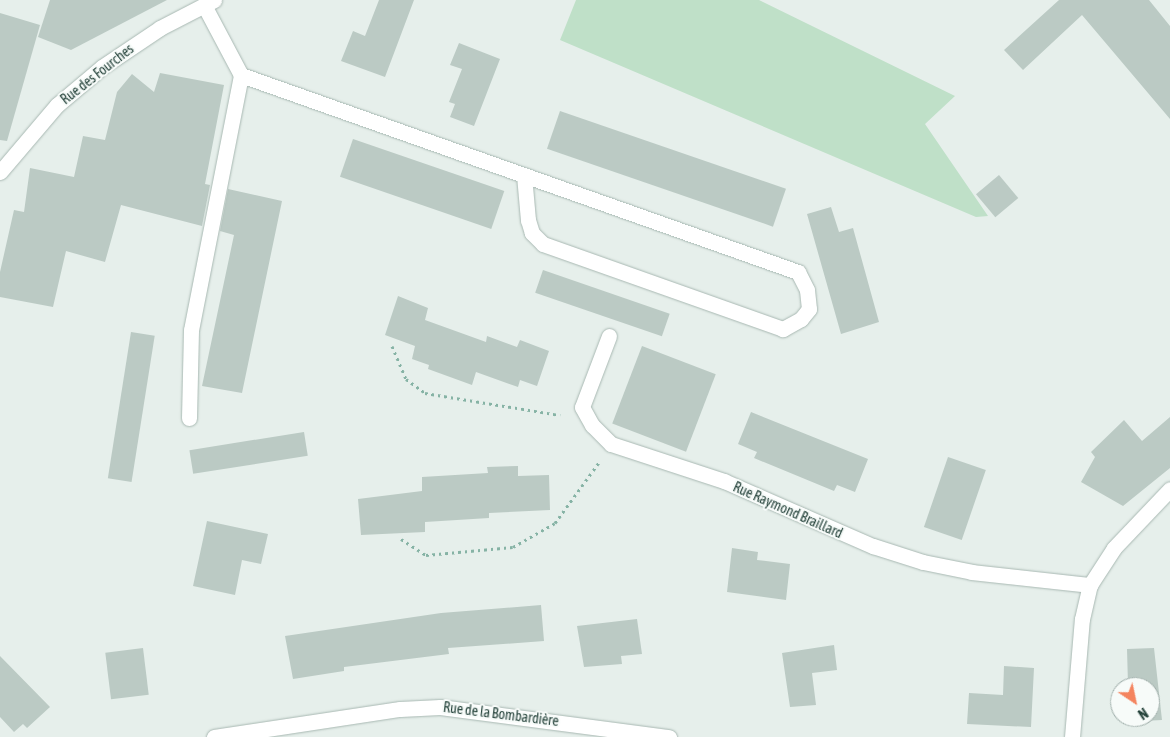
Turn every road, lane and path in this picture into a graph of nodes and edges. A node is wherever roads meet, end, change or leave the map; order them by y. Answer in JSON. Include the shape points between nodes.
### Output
{"nodes":[{"id":1,"x":209,"y":2,"type":"edge"},
{"id":2,"x":240,"y":75,"type":"junction"},
{"id":3,"x":0,"y":172,"type":"edge"},
{"id":4,"x":524,"y":175,"type":"junction"},
{"id":5,"x":609,"y":336,"type":"dead end"},
{"id":6,"x":392,"y":346,"type":"dead end"},
{"id":7,"x":582,"y":407,"type":"junction"},
{"id":8,"x":189,"y":418,"type":"dead end"},
{"id":9,"x":611,"y":444,"type":"junction"},
{"id":10,"x":1170,"y":489,"type":"edge"},
{"id":11,"x":401,"y":539,"type":"dead end"},
{"id":12,"x":1090,"y":585,"type":"junction"},
{"id":13,"x":214,"y":737,"type":"edge"},
{"id":14,"x":669,"y":737,"type":"edge"},
{"id":15,"x":1072,"y":737,"type":"edge"}],
"edges":[{"from":1,"to":2,"type":"street"},
{"from":1,"to":3,"type":"street","name":"Rue des Fourches","via":[[102,67],[57,105]]},
{"from":2,"to":4,"type":"street"},
{"from":2,"to":8,"type":"street","via":[[190,330]]},
{"from":4,"to":4,"type":"street","via":[[798,272],[807,290],[809,309],[801,319],[784,329],[543,244],[532,233],[528,220]]},
{"from":5,"to":7,"type":"street"},
{"from":6,"to":7,"type":"path","via":[[406,379],[425,393],[548,414],[563,415]]},
{"from":7,"to":9,"type":"street","name":"Rue Raymond Braillard","via":[[592,425]]},
{"from":9,"to":11,"type":"path","via":[[565,512],[528,540],[494,551],[426,555]]},
{"from":9,"to":12,"type":"street","name":"Rue Raymond Braillard","via":[[724,481],[856,539],[923,562],[972,572]]},
{"from":10,"to":12,"type":"street","via":[[1114,548]]},
{"from":12,"to":15,"type":"street","via":[[1082,619]]},
{"from":13,"to":14,"type":"street","name":"Rue de la Bombardière","via":[[400,708],[440,706]]}]}
